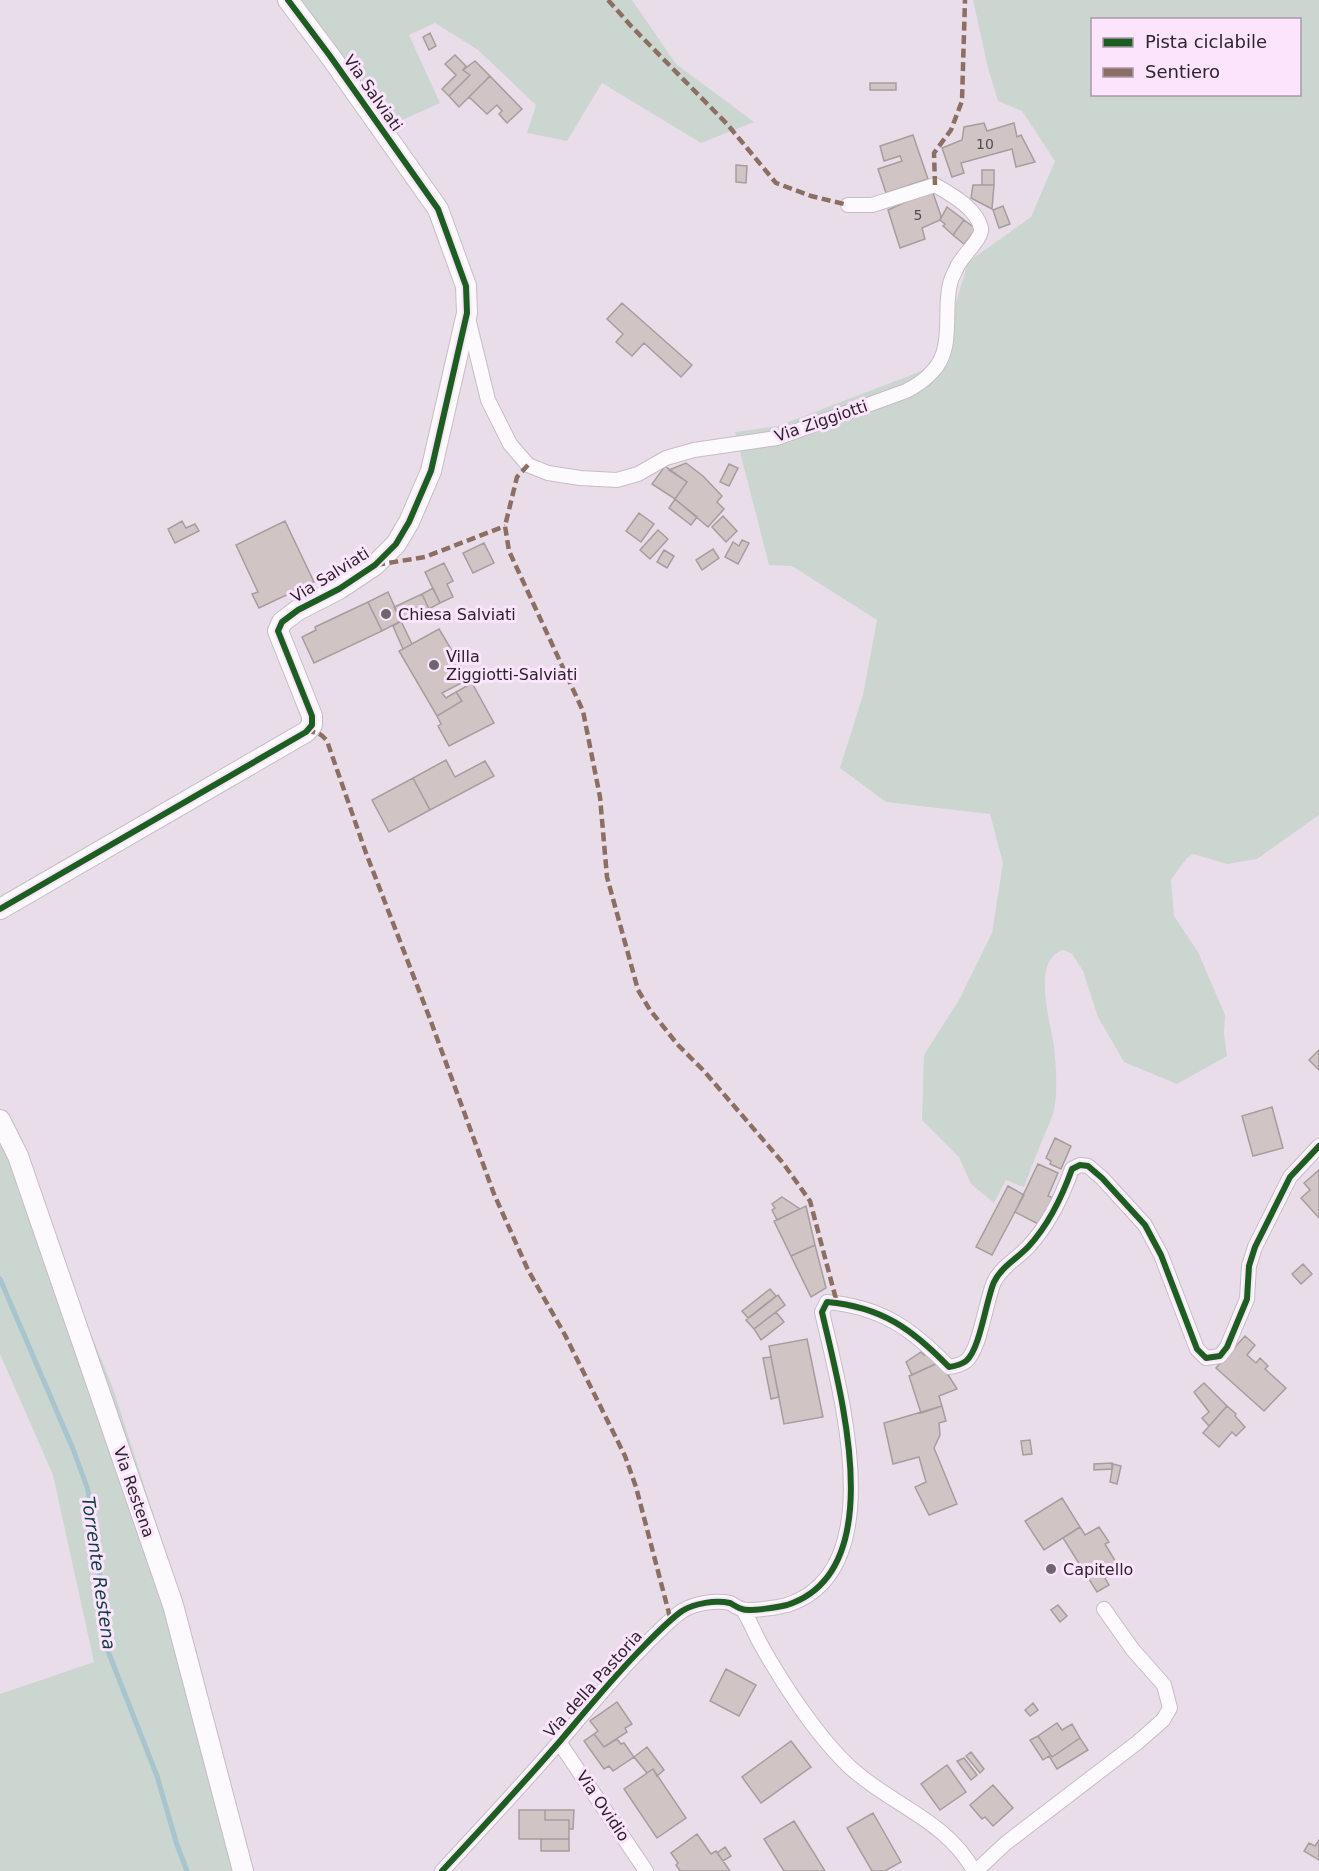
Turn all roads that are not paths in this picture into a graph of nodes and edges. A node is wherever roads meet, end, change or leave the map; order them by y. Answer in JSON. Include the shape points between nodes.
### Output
{"nodes":[{"id":1,"x":288,"y":0,"type":"edge"},
{"id":2,"x":848,"y":205,"type":"dead end"},
{"id":3,"x":467,"y":314,"type":"junction"},
{"id":4,"x":0,"y":909,"type":"edge"},
{"id":5,"x":0,"y":1120,"type":"edge"},
{"id":6,"x":1319,"y":1146,"type":"edge"},
{"id":7,"x":1104,"y":1609,"type":"dead end"},
{"id":8,"x":743,"y":1610,"type":"junction"},
{"id":9,"x":559,"y":1742,"type":"junction"},
{"id":10,"x":243,"y":1871,"type":"edge"},
{"id":11,"x":442,"y":1871,"type":"edge"},
{"id":12,"x":646,"y":1871,"type":"edge"},
{"id":13,"x":975,"y":1871,"type":"edge"}],
"edges":[{"from":1,"to":3,"type":"street","name":"Via Salviati","via":[[438,209],[466,286]]},
{"from":2,"to":3,"type":"street","name":"Via Ziggiotti","via":[[872,206],[935,185],[972,212],[981,234],[959,262],[950,284],[946,340],[934,371],[906,391],[777,438],[694,450],[617,480],[580,478],[528,465],[510,444],[488,400]]},
{"from":3,"to":4,"type":"street","name":"Via Salviati","via":[[431,471],[396,544],[375,565],[298,610],[282,622],[278,631],[312,716],[312,725]]},
{"from":5,"to":10,"type":"street","name":"Via Restena","via":[[18,1156],[173,1605]]},
{"from":6,"to":8,"type":"street","name":"Via della Pastoria","via":[[1290,1177],[1255,1247],[1247,1299],[1220,1356],[1206,1358],[1197,1350],[1161,1255],[1145,1225],[1088,1166],[1072,1169],[1045,1228],[1001,1270],[974,1350],[958,1366],[949,1367],[897,1322],[850,1305],[827,1302],[822,1312],[850,1455],[852,1501],[845,1539],[828,1575],[813,1591],[785,1605]]},
{"from":7,"to":13,"type":"street","via":[[1164,1685],[1170,1708],[1164,1720],[1138,1742]]},
{"from":8,"to":9,"type":"street","name":"Via della Pastoria","via":[[732,1604],[709,1602],[682,1611],[615,1677]]},
{"from":8,"to":13,"type":"street","via":[[826,1742],[852,1769],[938,1828],[956,1844]]},
{"from":9,"to":11,"type":"street","name":"Via della Pastoria"},
{"from":9,"to":12,"type":"street","name":"Via Ovidio"}]}
